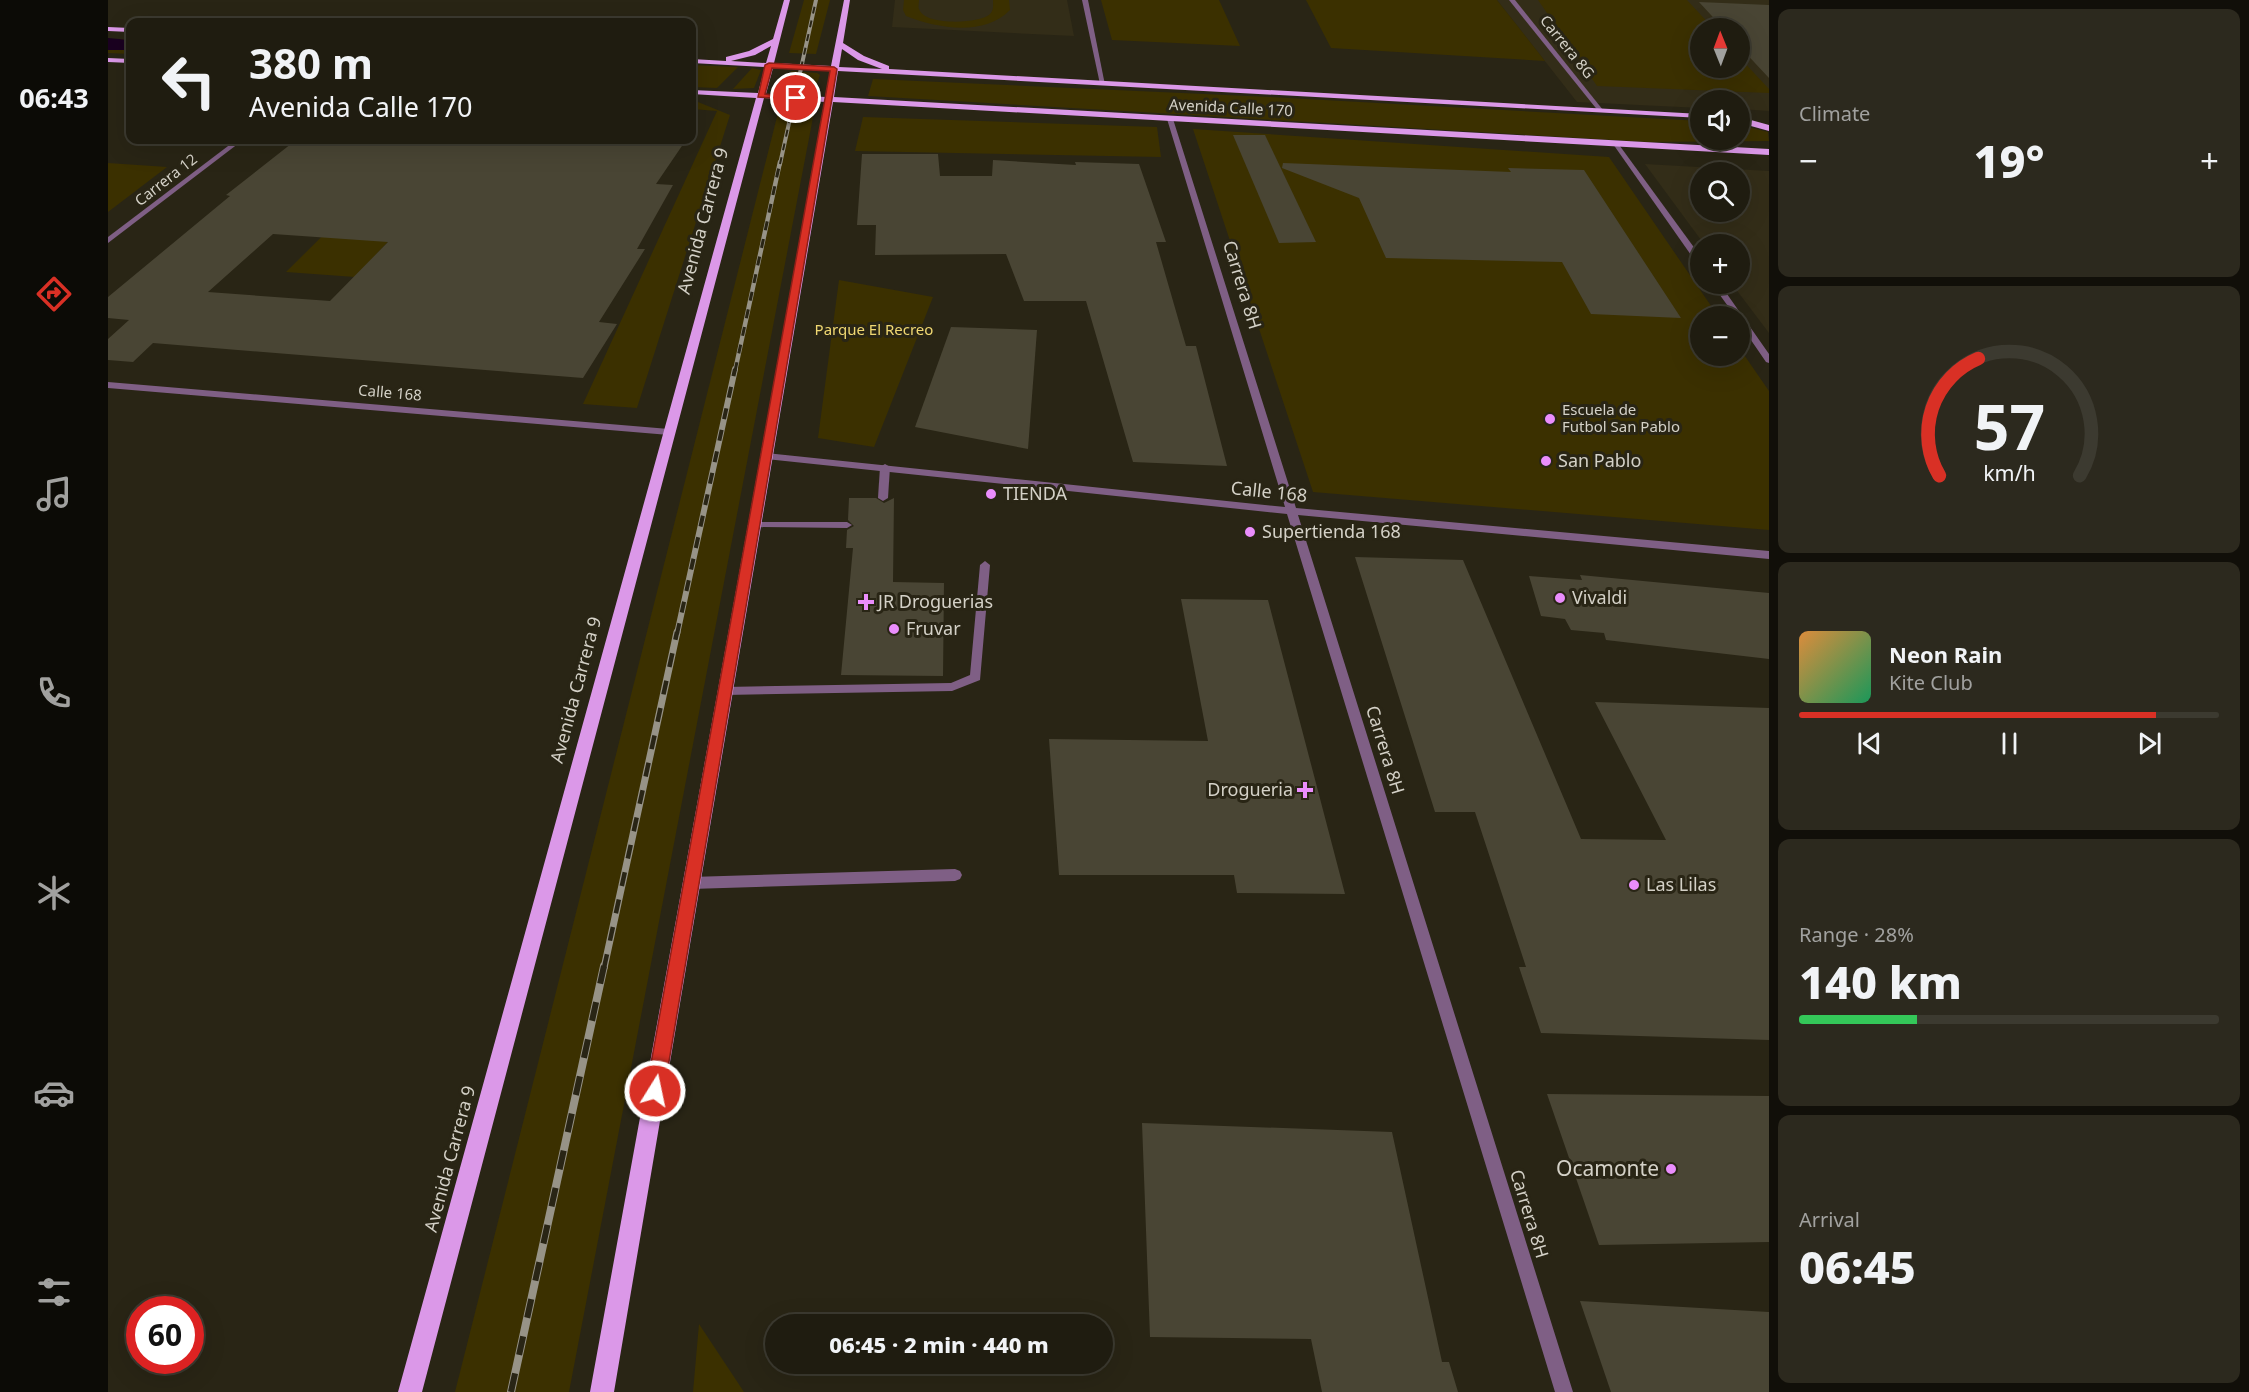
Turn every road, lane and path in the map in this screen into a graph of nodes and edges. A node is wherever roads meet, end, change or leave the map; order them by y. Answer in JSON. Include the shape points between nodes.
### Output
{"nodes":[{"id":1,"x":787,"y":0,"type":"edge"},
{"id":2,"x":847,"y":0,"type":"edge"},
{"id":3,"x":1085,"y":0,"type":"edge"},
{"id":4,"x":1512,"y":0,"type":"edge"},
{"id":5,"x":110,"y":29,"type":"edge"},
{"id":6,"x":126,"y":30,"type":"edge"},
{"id":7,"x":776,"y":40,"type":"junction"},
{"id":8,"x":839,"y":43,"type":"junction"},
{"id":9,"x":108,"y":60,"type":"edge"},
{"id":10,"x":126,"y":61,"type":"edge"},
{"id":11,"x":696,"y":61,"type":"edge"},
{"id":12,"x":709,"y":62,"type":"junction"},
{"id":13,"x":769,"y":65,"type":"junction"},
{"id":14,"x":834,"y":69,"type":"junction"},
{"id":15,"x":903,"y":73,"type":"junction"},
{"id":16,"x":1103,"y":84,"type":"junction"},
{"id":17,"x":696,"y":92,"type":"edge"},
{"id":18,"x":761,"y":96,"type":"junction"},
{"id":19,"x":828,"y":100,"type":"junction"},
{"id":20,"x":1601,"y":111,"type":"junction"},
{"id":21,"x":1690,"y":115,"type":"edge"},
{"id":22,"x":1170,"y":118,"type":"junction"},
{"id":23,"x":1750,"y":119,"type":"edge"},
{"id":24,"x":1769,"y":120,"type":"edge"},
{"id":25,"x":1750,"y":122,"type":"edge"},
{"id":26,"x":1769,"y":128,"type":"edge"},
{"id":27,"x":1615,"y":143,"type":"junction"},
{"id":28,"x":235,"y":144,"type":"edge"},
{"id":29,"x":1662,"y":146,"type":"junction"},
{"id":30,"x":1769,"y":146,"type":"edge"},
{"id":31,"x":1769,"y":152,"type":"edge"},
{"id":32,"x":108,"y":242,"type":"edge"},
{"id":33,"x":1690,"y":248,"type":"edge"},
{"id":34,"x":1750,"y":333,"type":"edge"},
{"id":35,"x":1769,"y":360,"type":"edge"},
{"id":36,"x":108,"y":384,"type":"edge"},
{"id":37,"x":669,"y":432,"type":"junction"},
{"id":38,"x":766,"y":456,"type":"junction"},
{"id":39,"x":885,"y":467,"type":"junction"},
{"id":40,"x":884,"y":498,"type":"dead end"},
{"id":41,"x":1291,"y":511,"type":"junction"},
{"id":42,"x":754,"y":525,"type":"junction"},
{"id":43,"x":847,"y":525,"type":"dead end"},
{"id":44,"x":1769,"y":555,"type":"edge"},
{"id":45,"x":985,"y":565,"type":"dead end"},
{"id":46,"x":724,"y":691,"type":"junction"},
{"id":47,"x":955,"y":875,"type":"dead end"},
{"id":48,"x":691,"y":883,"type":"junction"},
{"id":49,"x":410,"y":1392,"type":"edge"},
{"id":50,"x":602,"y":1392,"type":"edge"},
{"id":51,"x":1564,"y":1392,"type":"edge"}],
"edges":[{"from":1,"to":7,"type":"main road","name":"Avenida Carrera 9"},
{"from":2,"to":8,"type":"main road"},
{"from":3,"to":16,"type":"street"},
{"from":4,"to":20,"type":"street","name":"Carrera 8G"},
{"from":5,"to":6,"type":"main road"},
{"from":7,"to":12,"type":"main road","via":[[752,53]]},
{"from":7,"to":13,"type":"main road","name":"Avenida Carrera 9"},
{"from":8,"to":14,"type":"main road"},
{"from":8,"to":15,"type":"main road","via":[[861,58]]},
{"from":9,"to":10,"type":"main road"},
{"from":11,"to":12,"type":"main road","name":"Avenida Calle 170"},
{"from":12,"to":13,"type":"main road","name":"Avenida Calle 170"},
{"from":13,"to":14,"type":"main road","name":"Avenida Calle 170"},
{"from":13,"to":18,"type":"main road","name":"Avenida Carrera 9"},
{"from":14,"to":15,"type":"main road","name":"Avenida Calle 170"},
{"from":14,"to":19,"type":"main road"},
{"from":15,"to":16,"type":"main road","name":"Avenida Calle 170"},
{"from":16,"to":20,"type":"main road","name":"Avenida Calle 170"},
{"from":17,"to":18,"type":"main road","name":"Avenida Calle 170"},
{"from":18,"to":19,"type":"main road","name":"Avenida Calle 170"},
{"from":18,"to":37,"type":"main road","name":"Avenida Carrera 9"},
{"from":19,"to":22,"type":"main road","name":"Avenida Calle 170"},
{"from":19,"to":38,"type":"main road"},
{"from":20,"to":21,"type":"main road","name":"Avenida Calle 170"},
{"from":22,"to":27,"type":"main road","name":"Avenida Calle 170"},
{"from":22,"to":41,"type":"street","name":"Carrera 8H"},
{"from":23,"to":24,"type":"main road"},
{"from":25,"to":26,"type":"main road"},
{"from":27,"to":29,"type":"main road","name":"Avenida Calle 170"},
{"from":27,"to":33,"type":"street"},
{"from":28,"to":32,"type":"street","name":"Carrera 12"},
{"from":29,"to":30,"type":"main road"},
{"from":29,"to":31,"type":"main road","name":"Avenida Calle 170"},
{"from":34,"to":35,"type":"street"},
{"from":36,"to":37,"type":"street","name":"Calle 168"},
{"from":37,"to":49,"type":"main road","name":"Avenida Carrera 9"},
{"from":38,"to":39,"type":"street","name":"Calle 168"},
{"from":38,"to":42,"type":"main road"},
{"from":39,"to":40,"type":"street"},
{"from":39,"to":41,"type":"street","name":"Calle 168"},
{"from":41,"to":44,"type":"street","name":"Calle 168"},
{"from":41,"to":51,"type":"street","name":"Carrera 8H"},
{"from":42,"to":43,"type":"street"},
{"from":42,"to":46,"type":"main road"},
{"from":45,"to":46,"type":"street","via":[[976,677],[970,681],[952,687]]},
{"from":46,"to":48,"type":"main road"},
{"from":47,"to":48,"type":"street"},
{"from":48,"to":50,"type":"main road"}]}
